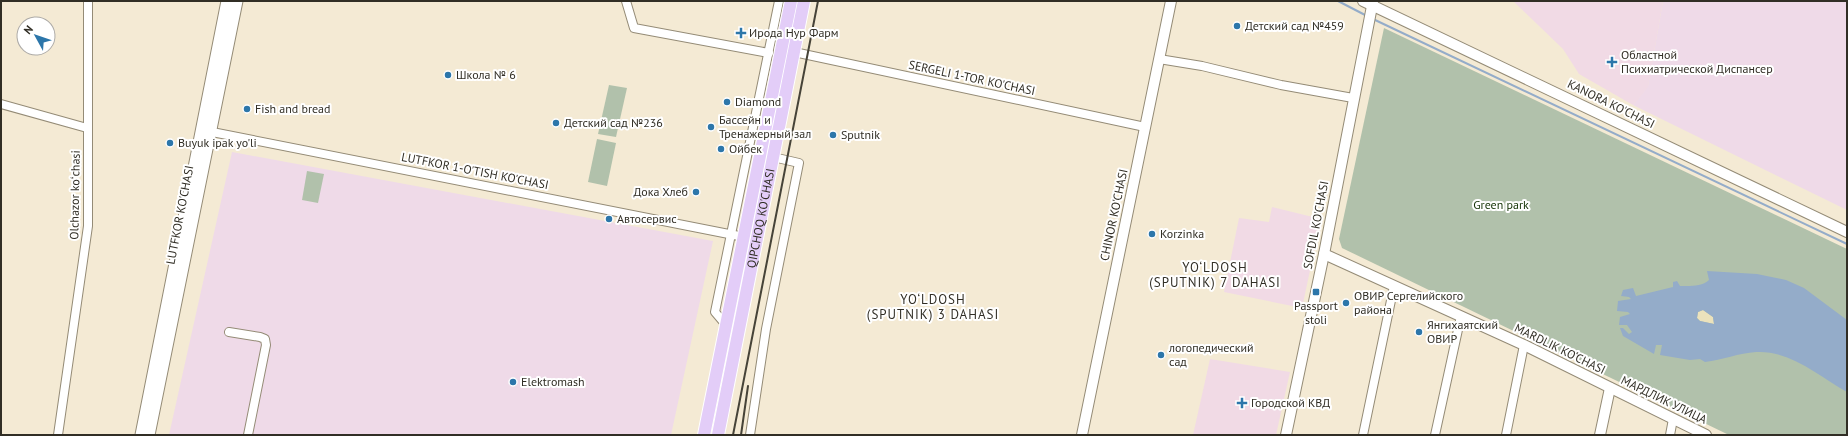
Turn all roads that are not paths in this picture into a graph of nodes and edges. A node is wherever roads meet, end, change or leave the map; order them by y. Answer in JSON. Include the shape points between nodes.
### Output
{"nodes":[{"id":1,"x":88,"y":1,"type":"edge"},
{"id":2,"x":227,"y":1,"type":"edge"},
{"id":3,"x":236,"y":1,"type":"edge"},
{"id":4,"x":625,"y":1,"type":"edge"},
{"id":5,"x":780,"y":1,"type":"edge"},
{"id":6,"x":791,"y":1,"type":"edge"},
{"id":7,"x":804,"y":1,"type":"edge"},
{"id":8,"x":1171,"y":1,"type":"edge"},
{"id":9,"x":1369,"y":8,"type":"edge"},
{"id":10,"x":794,"y":52,"type":"junction"},
{"id":11,"x":769,"y":53,"type":"junction"},
{"id":12,"x":1159,"y":59,"type":"junction"},
{"id":13,"x":1353,"y":98,"type":"junction"},
{"id":14,"x":1,"y":104,"type":"edge"},
{"id":15,"x":1146,"y":127,"type":"junction"},
{"id":16,"x":88,"y":128,"type":"junction"},
{"id":17,"x":765,"y":128,"type":"junction"},
{"id":18,"x":206,"y":131,"type":"junction"},
{"id":19,"x":778,"y":131,"type":"junction"},
{"id":20,"x":773,"y":157,"type":"junction"},
{"id":21,"x":1847,"y":232,"type":"edge"},
{"id":22,"x":731,"y":234,"type":"junction"},
{"id":23,"x":744,"y":237,"type":"junction"},
{"id":24,"x":1324,"y":254,"type":"junction"},
{"id":25,"x":1394,"y":286,"type":"junction"},
{"id":26,"x":1461,"y":316,"type":"junction"},
{"id":27,"x":726,"y":325,"type":"junction"},
{"id":28,"x":739,"y":328,"type":"junction"},
{"id":29,"x":229,"y":332,"type":"dead end"},
{"id":30,"x":1524,"y":346,"type":"junction"},
{"id":31,"x":1610,"y":388,"type":"junction"},
{"id":32,"x":1673,"y":419,"type":"junction"},
{"id":33,"x":58,"y":435,"type":"edge"},
{"id":34,"x":141,"y":435,"type":"edge"},
{"id":35,"x":149,"y":435,"type":"edge"},
{"id":36,"x":248,"y":435,"type":"edge"},
{"id":37,"x":704,"y":435,"type":"edge"},
{"id":38,"x":718,"y":435,"type":"edge"},
{"id":39,"x":750,"y":435,"type":"edge"},
{"id":40,"x":1082,"y":435,"type":"edge"},
{"id":41,"x":1286,"y":435,"type":"edge"},
{"id":42,"x":1363,"y":435,"type":"edge"},
{"id":43,"x":1435,"y":435,"type":"edge"},
{"id":44,"x":1506,"y":435,"type":"edge"},
{"id":45,"x":1600,"y":435,"type":"edge"},
{"id":46,"x":1670,"y":435,"type":"edge"},
{"id":47,"x":1706,"y":435,"type":"edge"}],
"edges":[{"from":1,"to":16,"type":"street","name":"Olchazor koʻchasi"},
{"from":2,"to":18,"type":"main road","name":"LUTFKOR KO'CHASI"},
{"from":3,"to":18,"type":"main road","name":"LUTFKOR KO'CHASI"},
{"from":4,"to":11,"type":"street","via":[[634,28]]},
{"from":5,"to":11,"type":"street","name":"QIPCHOQ KO'CHASI"},
{"from":6,"to":17,"type":"main road","name":"QIPCHOQ KO'CHASI"},
{"from":7,"to":10,"type":"main road","name":"QIPCHOQ KO'CHASI"},
{"from":8,"to":12,"type":"street","name":"CHINOR KO'CHASI"},
{"from":9,"to":13,"type":"street","name":"SOFDIL KO'CHASI"},
{"from":9,"to":21,"type":"street","name":"KANORA KO'CHASI"},
{"from":10,"to":15,"type":"street","name":"SERGELI 1-TOR KO'CHASI"},
{"from":10,"to":19,"type":"main road","name":"QIPCHOQ KO'CHASI"},
{"from":11,"to":22,"type":"street","name":"QIPCHOQ KO'CHASI"},
{"from":12,"to":13,"type":"street"},
{"from":12,"to":15,"type":"street","name":"CHINOR KO'CHASI"},
{"from":13,"to":24,"type":"street","name":"SOFDIL KO'CHASI"},
{"from":14,"to":16,"type":"street"},
{"from":15,"to":40,"type":"street","name":"CHINOR KO'CHASI"},
{"from":16,"to":33,"type":"street","name":"Olchazor koʻchasi","via":[[88,226]]},
{"from":17,"to":19,"type":"main road"},
{"from":17,"to":23,"type":"main road","name":"QIPCHOQ KO'CHASI"},
{"from":18,"to":22,"type":"street","name":"LUTFKOR 1-O'TISH KO'CHASI"},
{"from":18,"to":34,"type":"main road","name":"LUTFKOR KO'CHASI"},
{"from":18,"to":35,"type":"main road","name":"LUTFKOR KO'CHASI"},
{"from":19,"to":20,"type":"main road","name":"QIPCHOQ KO'CHASI"},
{"from":20,"to":28,"type":"main road","name":"QIPCHOQ KO'CHASI"},
{"from":20,"to":39,"type":"street","via":[[799,163],[766,329]]},
{"from":22,"to":23,"type":"street","name":"LUTFKOR 1-O'TISH KO'CHASI"},
{"from":22,"to":27,"type":"street","name":"QIPCHOQ KO'CHASI","via":[[715,312]]},
{"from":23,"to":27,"type":"main road","name":"QIPCHOQ KO'CHASI"},
{"from":24,"to":25,"type":"street","name":"MARDLIK KO‘CHASI"},
{"from":24,"to":41,"type":"street","name":"SOFDIL KO'CHASI"},
{"from":25,"to":26,"type":"street","name":"MARDLIK KO‘CHASI"},
{"from":25,"to":42,"type":"street"},
{"from":26,"to":30,"type":"street","name":"MARDLIK KO‘CHASI"},
{"from":26,"to":43,"type":"street"},
{"from":27,"to":28,"type":"main road"},
{"from":27,"to":37,"type":"main road","name":"QIPCHOQ KO'CHASI"},
{"from":28,"to":38,"type":"main road","name":"QIPCHOQ KO'CHASI"},
{"from":29,"to":36,"type":"street","via":[[265,339],[266,345]]},
{"from":30,"to":31,"type":"street","name":"MARDLIK KO‘CHASI"},
{"from":30,"to":44,"type":"street"},
{"from":31,"to":32,"type":"street","name":"МАРДЛИК УЛИЦА"},
{"from":31,"to":45,"type":"street"},
{"from":32,"to":46,"type":"street"},
{"from":32,"to":47,"type":"street","name":"МАРДЛИК УЛИЦА"}]}
